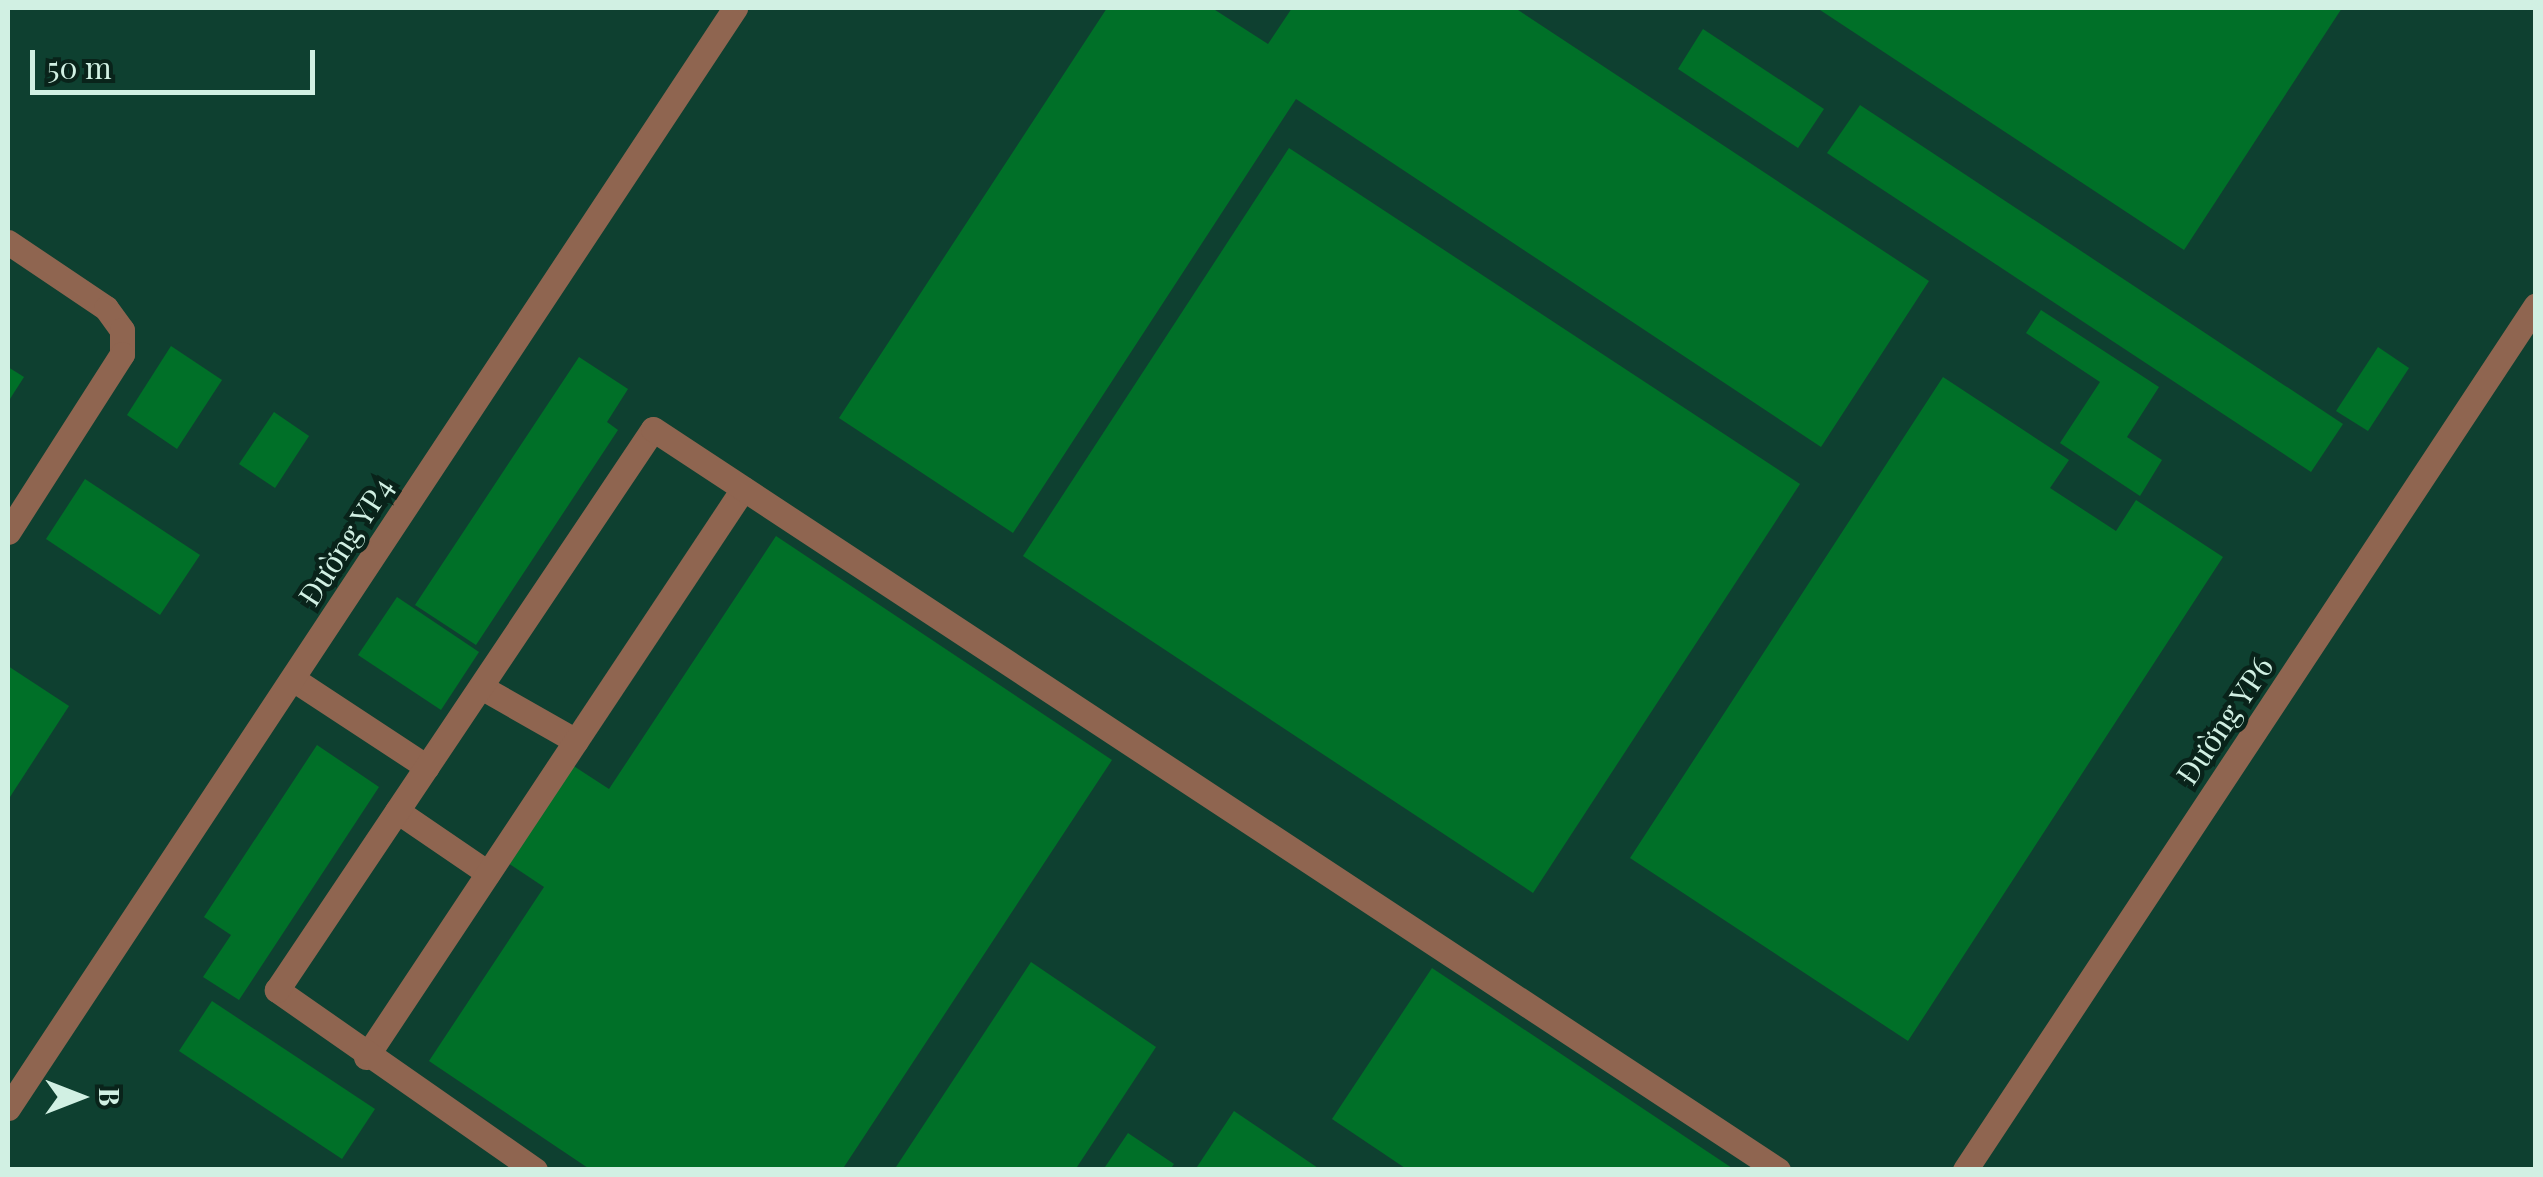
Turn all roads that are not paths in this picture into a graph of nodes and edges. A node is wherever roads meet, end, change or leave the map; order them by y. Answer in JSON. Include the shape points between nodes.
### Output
{"nodes":[{"id":1,"x":735,"y":8,"type":"edge"},
{"id":2,"x":8,"y":242,"type":"edge"},
{"id":3,"x":2536,"y":306,"type":"edge"},
{"id":4,"x":744,"y":489,"type":"junction"},
{"id":5,"x":8,"y":532,"type":"edge"},
{"id":6,"x":293,"y":679,"type":"junction"},
{"id":7,"x":481,"y":687,"type":"junction"},
{"id":8,"x":576,"y":741,"type":"junction"},
{"id":9,"x":427,"y":767,"type":"junction"},
{"id":10,"x":397,"y":812,"type":"junction"},
{"id":11,"x":488,"y":872,"type":"junction"},
{"id":12,"x":366,"y":1057,"type":"junction"},
{"id":13,"x":8,"y":1108,"type":"edge"},
{"id":14,"x":536,"y":1170,"type":"edge"},
{"id":15,"x":1778,"y":1170,"type":"edge"},
{"id":16,"x":1965,"y":1170,"type":"edge"}],
"edges":[{"from":1,"to":6,"type":"street","name":"Đường YP4"},
{"from":2,"to":5,"type":"street","via":[[106,308],[122,330],[122,354]]},
{"from":3,"to":16,"type":"street","name":"Đường YP6"},
{"from":4,"to":7,"type":"street","via":[[653,429]]},
{"from":4,"to":8,"type":"street"},
{"from":4,"to":15,"type":"street"},
{"from":6,"to":9,"type":"street"},
{"from":6,"to":13,"type":"street","name":"Đường YP4"},
{"from":7,"to":8,"type":"street"},
{"from":7,"to":9,"type":"street"},
{"from":8,"to":11,"type":"street"},
{"from":9,"to":10,"type":"street"},
{"from":10,"to":11,"type":"street"},
{"from":10,"to":12,"type":"street","via":[[278,990]]},
{"from":11,"to":12,"type":"street"},
{"from":12,"to":14,"type":"street"}]}
